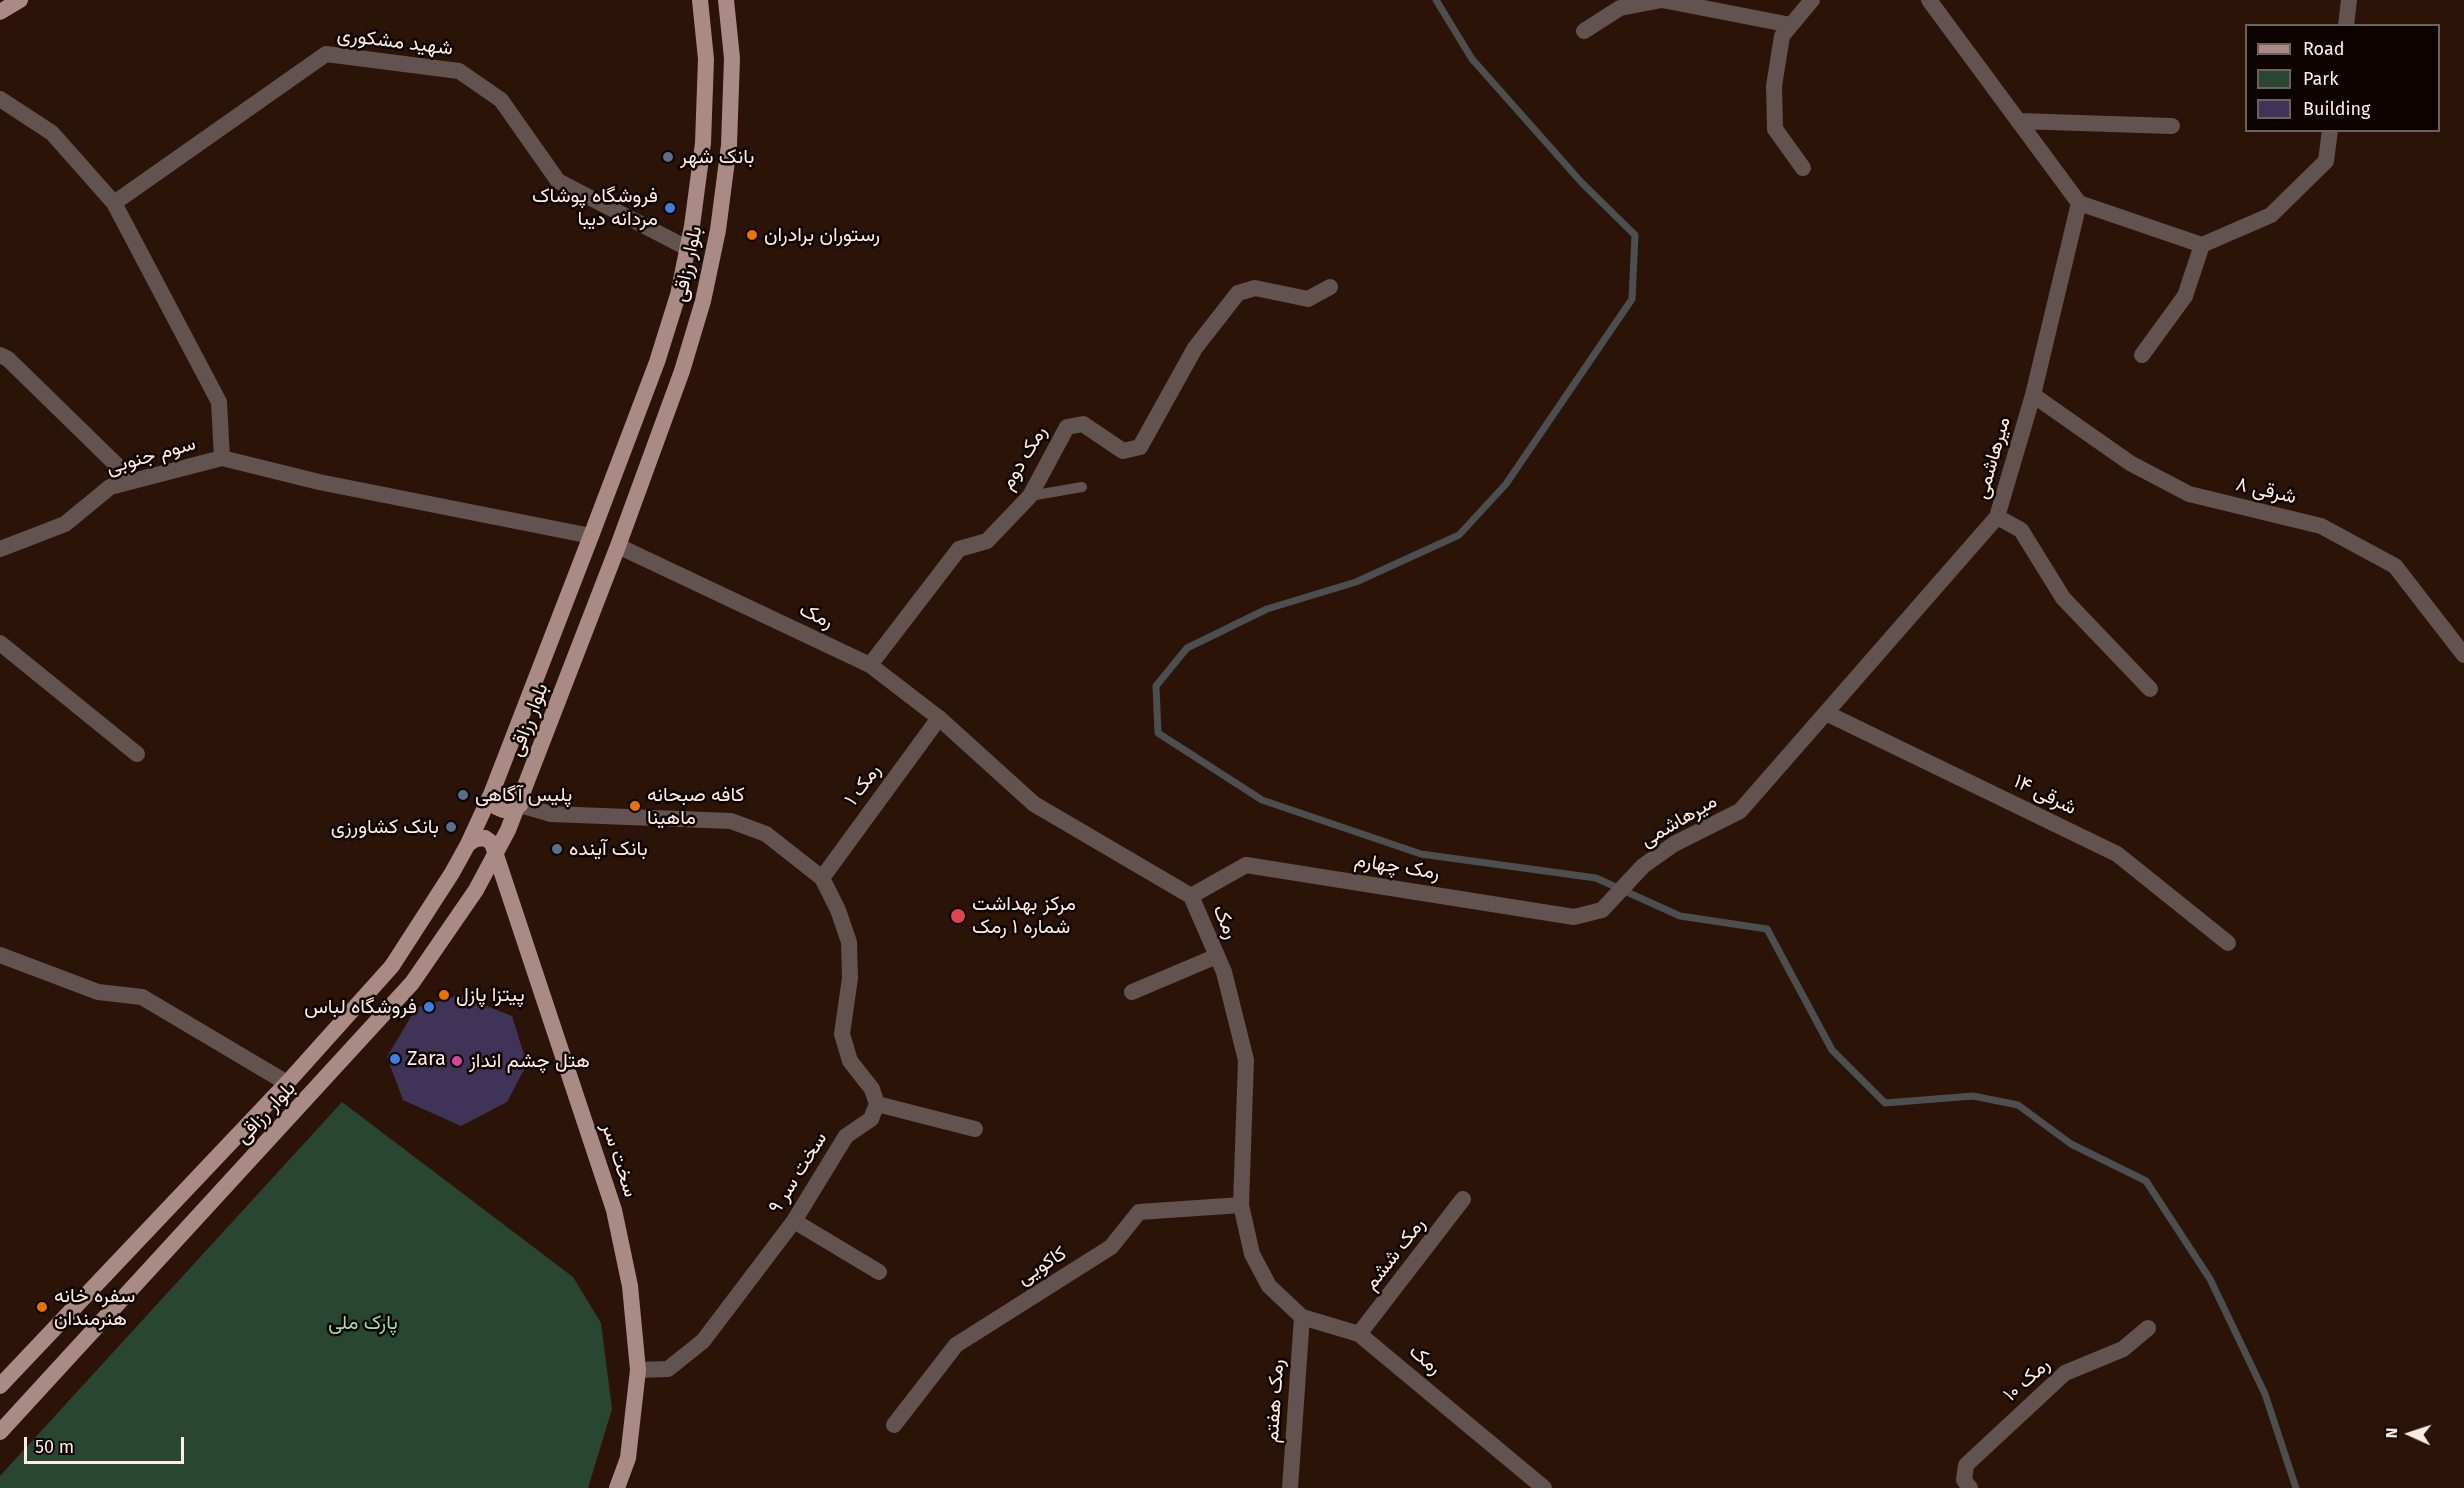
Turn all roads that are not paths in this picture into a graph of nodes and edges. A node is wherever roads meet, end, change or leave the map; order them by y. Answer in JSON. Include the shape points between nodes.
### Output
{"nodes":[{"id":1,"x":20,"y":0,"type":"edge"},
{"id":2,"x":700,"y":0,"type":"edge"},
{"id":3,"x":726,"y":0,"type":"edge"},
{"id":4,"x":1812,"y":0,"type":"edge"},
{"id":5,"x":1929,"y":0,"type":"edge"},
{"id":6,"x":2364,"y":0,"type":"edge"},
{"id":7,"x":0,"y":12,"type":"edge"},
{"id":8,"x":2348,"y":13,"type":"edge"},
{"id":9,"x":1791,"y":25,"type":"junction"},
{"id":10,"x":1584,"y":32,"type":"dead end"},
{"id":11,"x":0,"y":99,"type":"edge"},
{"id":12,"x":2018,"y":121,"type":"junction"},
{"id":13,"x":2172,"y":126,"type":"dead end"},
{"id":14,"x":2330,"y":132,"type":"edge"},
{"id":15,"x":1803,"y":168,"type":"dead end"},
{"id":16,"x":114,"y":203,"type":"junction"},
{"id":17,"x":2079,"y":203,"type":"junction"},
{"id":18,"x":2202,"y":245,"type":"junction"},
{"id":19,"x":687,"y":248,"type":"junction"},
{"id":20,"x":1330,"y":287,"type":"dead end"},
{"id":21,"x":0,"y":355,"type":"edge"},
{"id":22,"x":2142,"y":355,"type":"dead end"},
{"id":23,"x":2033,"y":395,"type":"junction"},
{"id":24,"x":222,"y":458,"type":"junction"},
{"id":25,"x":133,"y":481,"type":"junction"},
{"id":26,"x":1082,"y":487,"type":"dead end"},
{"id":27,"x":1030,"y":496,"type":"junction"},
{"id":28,"x":1997,"y":517,"type":"junction"},
{"id":29,"x":591,"y":536,"type":"junction"},
{"id":30,"x":618,"y":546,"type":"junction"},
{"id":31,"x":0,"y":549,"type":"edge"},
{"id":32,"x":0,"y":643,"type":"edge"},
{"id":33,"x":2464,"y":655,"type":"edge"},
{"id":34,"x":870,"y":665,"type":"junction"},
{"id":35,"x":2150,"y":689,"type":"dead end"},
{"id":36,"x":1826,"y":712,"type":"junction"},
{"id":37,"x":939,"y":718,"type":"junction"},
{"id":38,"x":137,"y":754,"type":"dead end"},
{"id":39,"x":492,"y":792,"type":"junction"},
{"id":40,"x":520,"y":805,"type":"junction"},
{"id":41,"x":468,"y":844,"type":"junction"},
{"id":42,"x":495,"y":855,"type":"junction"},
{"id":43,"x":822,"y":878,"type":"junction"},
{"id":44,"x":1191,"y":896,"type":"junction"},
{"id":45,"x":1602,"y":910,"type":"joint"},
{"id":46,"x":2228,"y":943,"type":"dead end"},
{"id":47,"x":0,"y":955,"type":"edge"},
{"id":48,"x":1217,"y":956,"type":"junction"},
{"id":49,"x":1132,"y":992,"type":"dead end"},
{"id":50,"x":287,"y":1083,"type":"junction"},
{"id":51,"x":876,"y":1104,"type":"junction"},
{"id":52,"x":975,"y":1129,"type":"dead end"},
{"id":53,"x":1463,"y":1199,"type":"dead end"},
{"id":54,"x":1241,"y":1205,"type":"junction"},
{"id":55,"x":794,"y":1221,"type":"junction"},
{"id":56,"x":879,"y":1272,"type":"dead end"},
{"id":57,"x":1302,"y":1317,"type":"junction"},
{"id":58,"x":2148,"y":1328,"type":"dead end"},
{"id":59,"x":1359,"y":1334,"type":"junction"},
{"id":60,"x":638,"y":1370,"type":"junction"},
{"id":61,"x":0,"y":1386,"type":"edge"},
{"id":62,"x":894,"y":1425,"type":"dead end"},
{"id":63,"x":0,"y":1432,"type":"edge"},
{"id":64,"x":617,"y":1488,"type":"edge"},
{"id":65,"x":1290,"y":1488,"type":"edge"},
{"id":66,"x":1544,"y":1488,"type":"edge"},
{"id":67,"x":1970,"y":1488,"type":"edge"}],
"edges":[{"from":1,"to":7,"type":"main road"},
{"from":2,"to":19,"type":"main road","name":"بلوار رزاقی","via":[[706,59],[703,142]]},
{"from":3,"to":30,"type":"main road","name":"بلوار رزاقی","via":[[732,58],[729,145],[718,230],[703,301],[682,371]]},
{"from":4,"to":9,"type":"street"},
{"from":5,"to":12,"type":"street"},
{"from":6,"to":8,"type":"street"},
{"from":9,"to":10,"type":"street","via":[[1662,0],[1620,8]]},
{"from":9,"to":15,"type":"street","via":[[1782,36],[1774,86],[1775,129]]},
{"from":11,"to":16,"type":"street","via":[[52,133]]},
{"from":12,"to":13,"type":"street"},
{"from":12,"to":17,"type":"street"},
{"from":14,"to":18,"type":"street","via":[[2326,161],[2271,215]]},
{"from":16,"to":19,"type":"street","name":"شهید مشکوری","via":[[326,54],[459,71],[501,100],[558,181]]},
{"from":16,"to":24,"type":"street","via":[[219,402]]},
{"from":17,"to":18,"type":"street"},
{"from":17,"to":23,"type":"street","name":"میرهاشمی"},
{"from":18,"to":22,"type":"street","via":[[2185,296]]},
{"from":19,"to":29,"type":"main road","name":"بلوار رزاقی","via":[[678,295],[657,362]]},
{"from":20,"to":27,"type":"street","name":"رمک دوم","via":[[1308,299],[1256,288],[1239,293],[1195,348],[1140,447],[1123,451],[1083,424],[1067,427]]},
{"from":21,"to":25,"type":"street"},
{"from":23,"to":28,"type":"street","name":"میرهاشمی"},
{"from":23,"to":33,"type":"street","name":"شرقی ۸","via":[[2130,463],[2189,494],[2320,526],[2395,566]]},
{"from":24,"to":25,"type":"street","name":"سوم جنوبی"},
{"from":24,"to":29,"type":"street","via":[[319,482]]},
{"from":25,"to":31,"type":"street","name":"سوم جنوبی","via":[[110,487],[65,524]]},
{"from":26,"to":27,"type":"lane"},
{"from":27,"to":34,"type":"street","name":"رمک دوم","via":[[987,541],[959,549]]},
{"from":28,"to":35,"type":"street","via":[[2021,530],[2063,597]]},
{"from":28,"to":36,"type":"street","name":"میرهاشمی"},
{"from":29,"to":30,"type":"main road"},
{"from":29,"to":39,"type":"main road","name":"بلوار رزاقی"},
{"from":30,"to":34,"type":"street","name":"رمک"},
{"from":30,"to":40,"type":"main road","name":"بلوار رزاقی"},
{"from":32,"to":38,"type":"street"},
{"from":34,"to":37,"type":"street","name":"رمک"},
{"from":36,"to":45,"type":"street","name":"میرهاشمی","via":[[1740,810],[1674,844],[1643,866]]},
{"from":36,"to":46,"type":"street","name":"شرقی ۱۴","via":[[2117,854]]},
{"from":37,"to":43,"type":"street","name":"رمک ۱"},
{"from":37,"to":44,"type":"street","name":"رمک","via":[[1034,804]]},
{"from":39,"to":40,"type":"main road","via":[[496,807],[503,810]]},
{"from":39,"to":41,"type":"main road","name":"بلوار رزاقی"},
{"from":40,"to":42,"type":"main road","name":"بلوار رزاقی"},
{"from":40,"to":43,"type":"street","via":[[551,813],[730,822],[766,834]]},
{"from":41,"to":42,"type":"main road","via":[[485,838],[492,843]]},
{"from":41,"to":50,"type":"main road","name":"بلوار رزاقی","via":[[392,966]]},
{"from":42,"to":60,"type":"main road","name":"سخت سر","via":[[614,1210],[630,1286]]},
{"from":42,"to":63,"type":"main road","name":"بلوار رزاقی","via":[[476,890],[412,983]]},
{"from":43,"to":51,"type":"street","via":[[849,942],[850,978],[842,1034],[850,1061],[872,1089]]},
{"from":44,"to":45,"type":"street","name":"رمک چهارم","via":[[1246,865],[1574,917]]},
{"from":44,"to":48,"type":"street","name":"رمک"},
{"from":47,"to":50,"type":"street","via":[[98,992],[142,997]]},
{"from":48,"to":49,"type":"street"},
{"from":48,"to":54,"type":"street","name":"رمک","via":[[1246,1060]]},
{"from":50,"to":61,"type":"main road","name":"بلوار رزاقی"},
{"from":51,"to":52,"type":"street"},
{"from":51,"to":55,"type":"street","name":"سخت سر ۹","via":[[871,1119],[846,1136]]},
{"from":53,"to":59,"type":"street","name":"رمک ششم"},
{"from":54,"to":57,"type":"street","name":"رمک","via":[[1252,1254],[1269,1286]]},
{"from":54,"to":62,"type":"street","name":"کاکویی","via":[[1139,1212],[1111,1247],[956,1345]]},
{"from":55,"to":56,"type":"street"},
{"from":55,"to":60,"type":"street","name":"سخت سر ۹","via":[[703,1341],[668,1370]]},
{"from":57,"to":59,"type":"street","name":"رمک"},
{"from":57,"to":65,"type":"street","name":"رمک هفتم"},
{"from":58,"to":67,"type":"street","name":"رمک ۱۰","via":[[2123,1349],[2065,1372],[1966,1465],[1964,1480]]},
{"from":59,"to":66,"type":"street","name":"رمک"},
{"from":60,"to":64,"type":"main road","name":"سخت سر","via":[[628,1458]]}]}
